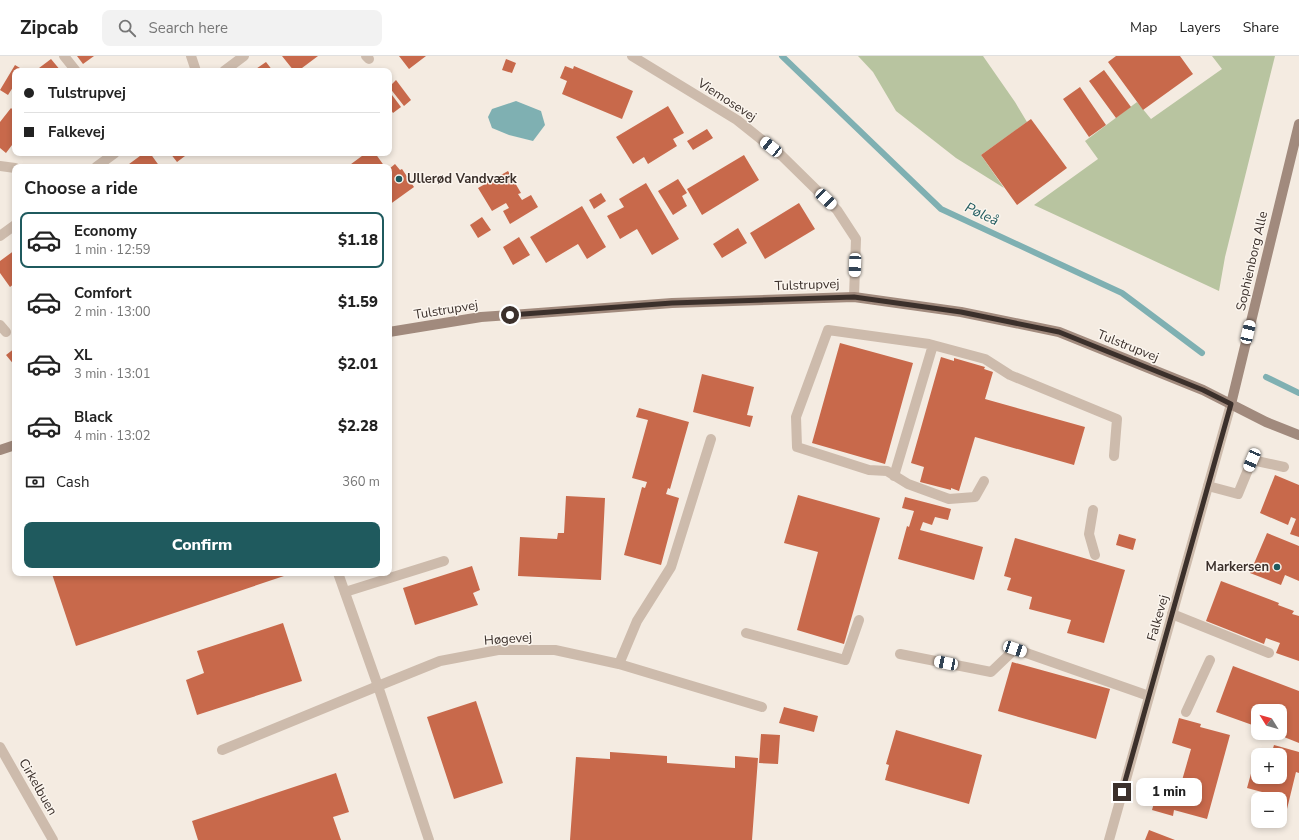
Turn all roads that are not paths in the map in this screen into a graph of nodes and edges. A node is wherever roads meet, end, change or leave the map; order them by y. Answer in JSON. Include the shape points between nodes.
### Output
{"nodes":[{"id":1,"x":64,"y":56,"type":"edge"},
{"id":2,"x":191,"y":56,"type":"edge"},
{"id":3,"x":244,"y":56,"type":"edge"},
{"id":4,"x":632,"y":56,"type":"edge"},
{"id":5,"x":74,"y":68,"type":"edge"},
{"id":6,"x":195,"y":68,"type":"edge"},
{"id":7,"x":228,"y":68,"type":"edge"},
{"id":8,"x":1299,"y":124,"type":"edge"},
{"id":9,"x":111,"y":156,"type":"edge"},
{"id":10,"x":100,"y":164,"type":"edge"},
{"id":11,"x":0,"y":166,"type":"edge"},
{"id":12,"x":12,"y":168,"type":"edge"},
{"id":13,"x":12,"y":227,"type":"edge"},
{"id":14,"x":0,"y":236,"type":"edge"},
{"id":15,"x":854,"y":297,"type":"junction"},
{"id":16,"x":392,"y":332,"type":"edge"},
{"id":17,"x":933,"y":345,"type":"junction"},
{"id":18,"x":1231,"y":404,"type":"junction"},
{"id":19,"x":1299,"y":435,"type":"edge"},
{"id":20,"x":711,"y":439,"type":"dead end"},
{"id":21,"x":12,"y":446,"type":"edge"},
{"id":22,"x":0,"y":450,"type":"edge"},
{"id":23,"x":1114,"y":456,"type":"dead end"},
{"id":24,"x":1284,"y":467,"type":"dead end"},
{"id":25,"x":894,"y":476,"type":"junction"},
{"id":26,"x":984,"y":481,"type":"dead end"},
{"id":27,"x":1208,"y":486,"type":"junction"},
{"id":28,"x":1093,"y":510,"type":"dead end"},
{"id":29,"x":1095,"y":555,"type":"dead end"},
{"id":30,"x":444,"y":561,"type":"dead end"},
{"id":31,"x":339,"y":576,"type":"edge"},
{"id":32,"x":345,"y":592,"type":"junction"},
{"id":33,"x":1172,"y":614,"type":"junction"},
{"id":34,"x":860,"y":620,"type":"dead end"},
{"id":35,"x":746,"y":633,"type":"dead end"},
{"id":36,"x":1269,"y":653,"type":"dead end"},
{"id":37,"x":900,"y":654,"type":"dead end"},
{"id":38,"x":1210,"y":660,"type":"dead end"},
{"id":39,"x":619,"y":664,"type":"junction"},
{"id":40,"x":378,"y":686,"type":"junction"},
{"id":41,"x":1149,"y":696,"type":"junction"},
{"id":42,"x":762,"y":707,"type":"dead end"},
{"id":43,"x":1186,"y":712,"type":"dead end"},
{"id":44,"x":0,"y":747,"type":"edge"},
{"id":45,"x":222,"y":750,"type":"dead end"},
{"id":46,"x":53,"y":840,"type":"edge"},
{"id":47,"x":429,"y":840,"type":"edge"},
{"id":48,"x":1109,"y":840,"type":"edge"}],
"edges":[{"from":1,"to":5,"type":"street"},
{"from":2,"to":6,"type":"street"},
{"from":3,"to":7,"type":"street"},
{"from":4,"to":15,"type":"street","name":"Viemosevej","via":[[736,120],[782,156],[837,210],[856,239]]},
{"from":8,"to":18,"type":"street","name":"Sophienborg Alle"},
{"from":9,"to":10,"type":"street"},
{"from":11,"to":12,"type":"street"},
{"from":13,"to":14,"type":"street"},
{"from":15,"to":16,"type":"street","name":"Tulstrupvej","via":[[672,303],[518,314],[481,317]]},
{"from":15,"to":18,"type":"street","name":"Tulstrupvej","via":[[961,312],[1059,332],[1203,390]]},
{"from":17,"to":23,"type":"street","via":[[985,359],[1010,375],[1116,419]]},
{"from":17,"to":25,"type":"street"},
{"from":17,"to":25,"type":"street","via":[[828,330],[796,416],[797,447],[868,470],[887,471]]},
{"from":18,"to":19,"type":"street","name":"Tulstrupvej"},
{"from":18,"to":27,"type":"street","name":"Falkevej"},
{"from":20,"to":39,"type":"street","via":[[671,567],[637,621]]},
{"from":21,"to":22,"type":"street"},
{"from":24,"to":27,"type":"street","via":[[1252,460],[1238,494]]},
{"from":25,"to":26,"type":"street","via":[[949,499],[975,497]]},
{"from":27,"to":33,"type":"street","name":"Falkevej"},
{"from":28,"to":29,"type":"street","via":[[1089,534]]},
{"from":30,"to":32,"type":"street"},
{"from":31,"to":32,"type":"street"},
{"from":32,"to":40,"type":"street"},
{"from":33,"to":36,"type":"street"},
{"from":33,"to":41,"type":"street","name":"Falkevej"},
{"from":34,"to":35,"type":"street","via":[[845,660]]},
{"from":37,"to":41,"type":"street","via":[[991,672],[1015,649]]},
{"from":38,"to":43,"type":"street"},
{"from":39,"to":40,"type":"street","name":"Høgevej","via":[[555,650],[498,650],[440,662]]},
{"from":39,"to":42,"type":"street","name":"Høgevej"},
{"from":40,"to":45,"type":"street","name":"Høgevej"},
{"from":40,"to":47,"type":"street"},
{"from":41,"to":48,"type":"street","name":"Falkevej"},
{"from":44,"to":46,"type":"street","name":"Cirkelbuen"}]}
